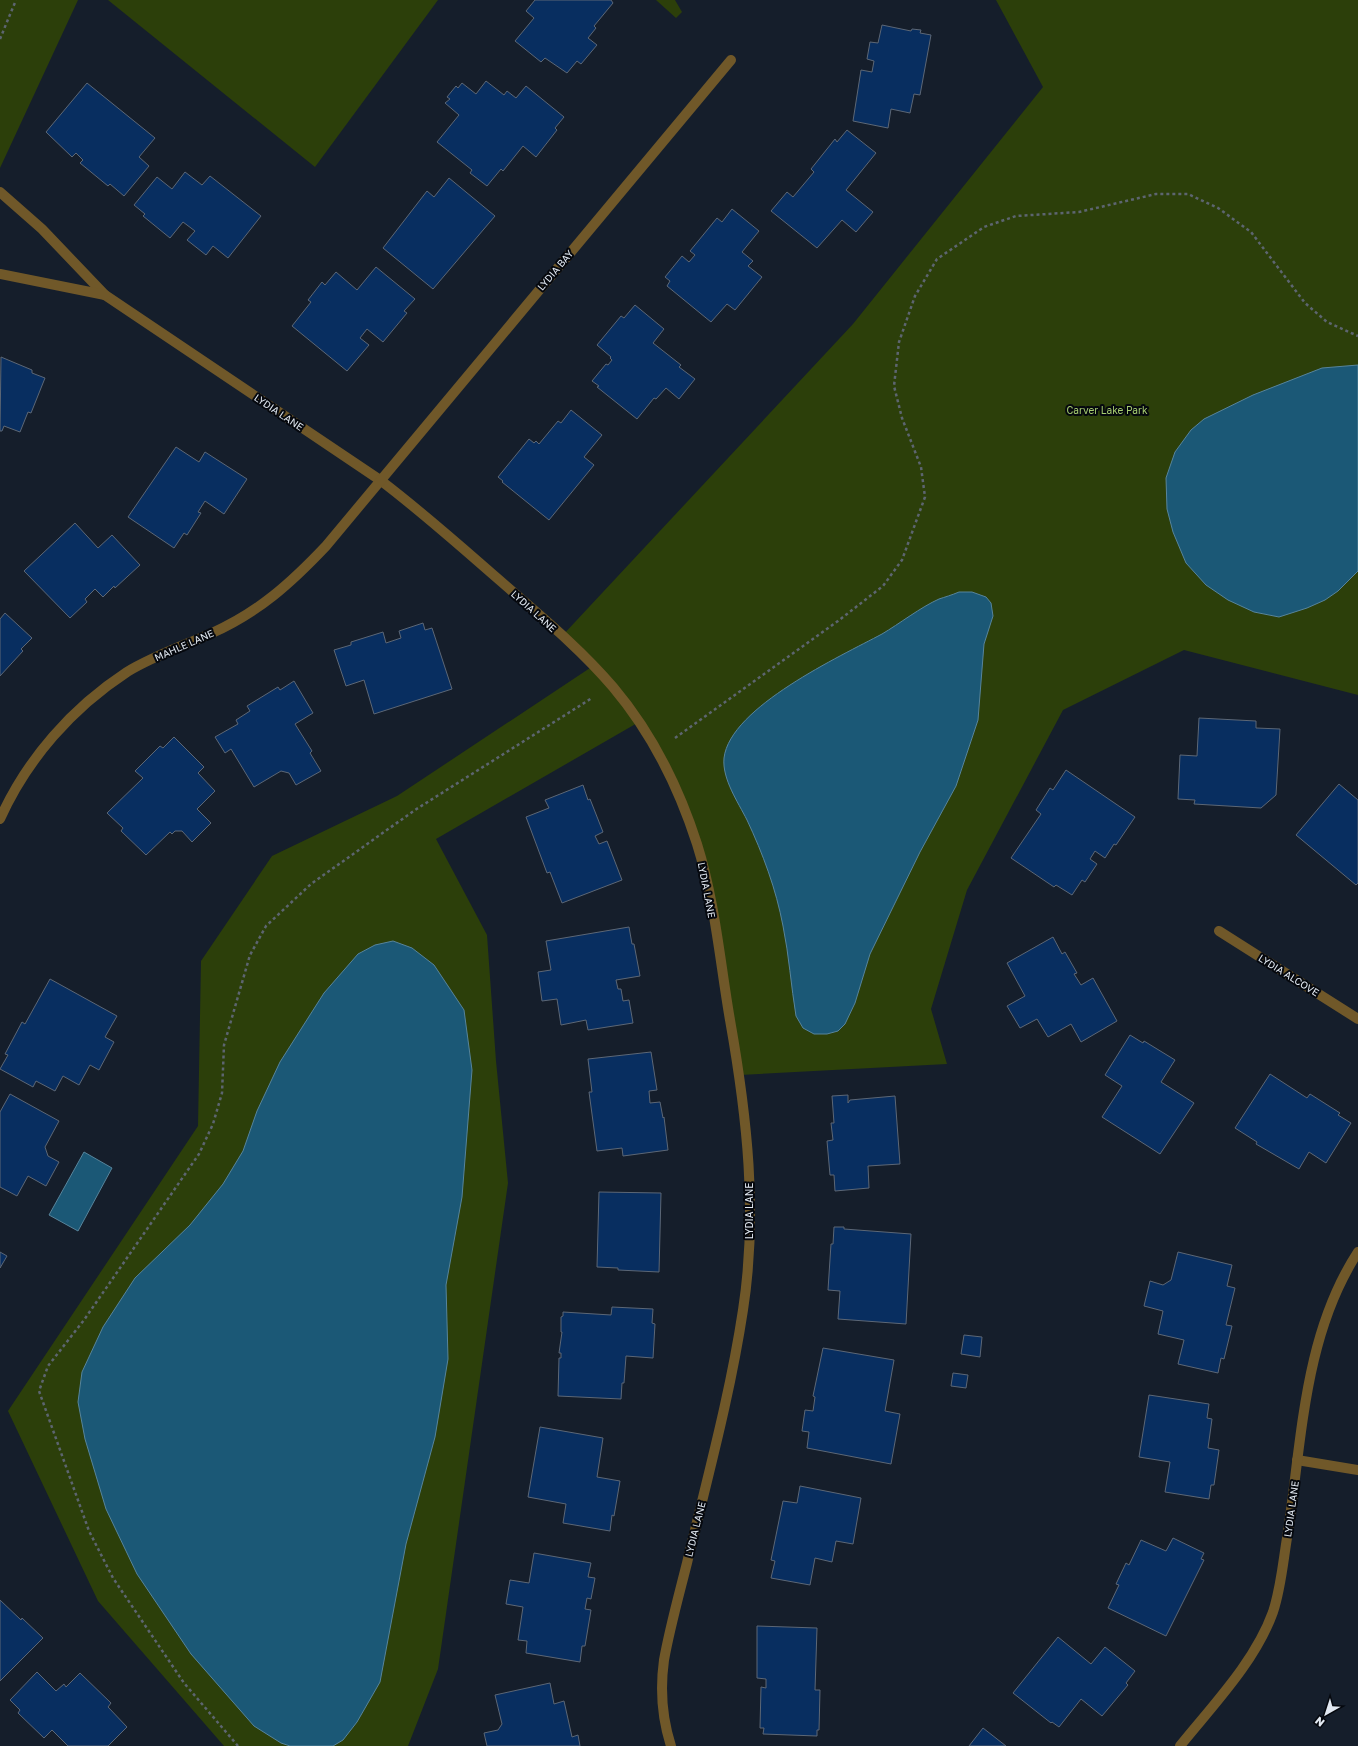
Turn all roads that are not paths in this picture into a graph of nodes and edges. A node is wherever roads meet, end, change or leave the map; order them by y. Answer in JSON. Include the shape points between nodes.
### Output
{"nodes":[{"id":1,"x":730,"y":60,"type":"dead end"},
{"id":2,"x":0,"y":192,"type":"edge"},
{"id":3,"x":0,"y":274,"type":"edge"},
{"id":4,"x":105,"y":295,"type":"junction"},
{"id":5,"x":380,"y":480,"type":"junction"},
{"id":6,"x":0,"y":819,"type":"edge"},
{"id":7,"x":1219,"y":931,"type":"dead end"},
{"id":8,"x":1358,"y":1019,"type":"edge"},
{"id":9,"x":1358,"y":1252,"type":"edge"},
{"id":10,"x":1297,"y":1460,"type":"junction"},
{"id":11,"x":1358,"y":1470,"type":"edge"},
{"id":12,"x":671,"y":1746,"type":"edge"},
{"id":13,"x":1180,"y":1746,"type":"edge"}],
"edges":[{"from":1,"to":5,"type":"street","name":"LYDIA BAY"},
{"from":2,"to":4,"type":"street","name":"LYDIA LANE","via":[[42,229]]},
{"from":3,"to":4,"type":"street","name":"LYDIA LANE"},
{"from":4,"to":5,"type":"street","name":"LYDIA LANE"},
{"from":5,"to":6,"type":"street","name":"MAHLE LANE","via":[[326,546],[280,592],[238,620],[137,667],[85,704],[37,755],[15,789]]},
{"from":5,"to":12,"type":"street","name":"LYDIA LANE","via":[[412,504],[535,611],[611,686],[632,712],[657,753],[684,808],[706,876],[740,1075],[747,1140],[750,1190],[747,1283],[736,1358],[666,1647],[662,1672],[664,1713]]},
{"from":7,"to":8,"type":"street","name":"LYDIA ALCOVE"},
{"from":9,"to":10,"type":"street","name":"LYDIA LANE","via":[[1336,1293],[1319,1339],[1311,1370]]},
{"from":10,"to":11,"type":"street"},
{"from":10,"to":13,"type":"street","name":"LYDIA LANE","via":[[1279,1585],[1267,1628],[1239,1673]]}]}
